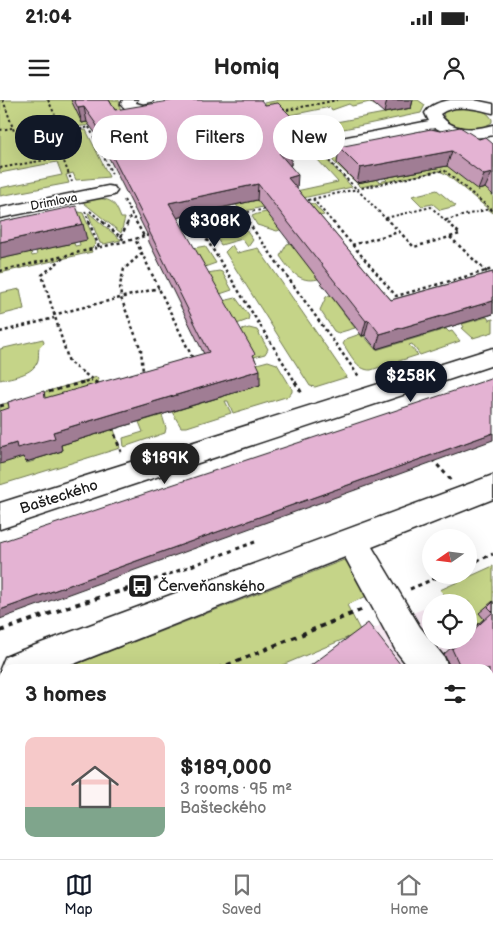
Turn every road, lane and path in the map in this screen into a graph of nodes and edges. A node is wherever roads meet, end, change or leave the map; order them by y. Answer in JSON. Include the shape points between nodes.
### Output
{"nodes":[{"id":1,"x":3,"y":100,"type":"edge"},
{"id":2,"x":48,"y":100,"type":"edge"},
{"id":3,"x":130,"y":100,"type":"edge"},
{"id":4,"x":162,"y":100,"type":"edge"},
{"id":5,"x":337,"y":100,"type":"edge"},
{"id":6,"x":446,"y":101,"type":"edge"},
{"id":7,"x":493,"y":109,"type":"edge"},
{"id":8,"x":55,"y":115,"type":"edge"},
{"id":9,"x":282,"y":115,"type":"edge"},
{"id":10,"x":439,"y":123,"type":"junction"},
{"id":11,"x":12,"y":128,"type":"junction"},
{"id":12,"x":82,"y":128,"type":"edge"},
{"id":13,"x":0,"y":130,"type":"edge"},
{"id":14,"x":15,"y":131,"type":"edge"},
{"id":15,"x":491,"y":132,"type":"edge"},
{"id":16,"x":345,"y":142,"type":"edge"},
{"id":17,"x":45,"y":160,"type":"edge"},
{"id":18,"x":63,"y":160,"type":"edge"},
{"id":19,"x":328,"y":160,"type":"edge"},
{"id":20,"x":0,"y":168,"type":"edge"},
{"id":21,"x":73,"y":183,"type":"dead end"},
{"id":22,"x":357,"y":189,"type":"junction"},
{"id":23,"x":116,"y":191,"type":"junction"},
{"id":24,"x":313,"y":199,"type":"junction"},
{"id":25,"x":295,"y":203,"type":"edge"},
{"id":26,"x":269,"y":209,"type":"edge"},
{"id":27,"x":492,"y":209,"type":"edge"},
{"id":28,"x":0,"y":213,"type":"edge"},
{"id":29,"x":131,"y":214,"type":"junction"},
{"id":30,"x":242,"y":214,"type":"junction"},
{"id":31,"x":386,"y":218,"type":"junction"},
{"id":32,"x":445,"y":220,"type":"junction"},
{"id":33,"x":197,"y":224,"type":"junction"},
{"id":34,"x":170,"y":230,"type":"edge"},
{"id":35,"x":400,"y":232,"type":"junction"},
{"id":36,"x":153,"y":234,"type":"edge"},
{"id":37,"x":144,"y":236,"type":"junction"},
{"id":38,"x":121,"y":237,"type":"junction"},
{"id":39,"x":450,"y":237,"type":"junction"},
{"id":40,"x":134,"y":238,"type":"junction"},
{"id":41,"x":125,"y":241,"type":"junction"},
{"id":42,"x":352,"y":245,"type":"junction"},
{"id":43,"x":99,"y":247,"type":"junction"},
{"id":44,"x":142,"y":254,"type":"junction"},
{"id":45,"x":67,"y":255,"type":"junction"},
{"id":46,"x":493,"y":269,"type":"edge"},
{"id":47,"x":0,"y":271,"type":"edge"},
{"id":48,"x":486,"y":271,"type":"junction"},
{"id":49,"x":493,"y":278,"type":"edge"},
{"id":50,"x":159,"y":288,"type":"junction"},
{"id":51,"x":121,"y":298,"type":"junction"},
{"id":52,"x":53,"y":316,"type":"junction"},
{"id":53,"x":0,"y":332,"type":"edge"},
{"id":54,"x":493,"y":356,"type":"edge"},
{"id":55,"x":185,"y":361,"type":"edge"},
{"id":56,"x":151,"y":370,"type":"edge"},
{"id":57,"x":92,"y":380,"type":"junction"},
{"id":58,"x":107,"y":382,"type":"edge"},
{"id":59,"x":98,"y":384,"type":"junction"},
{"id":60,"x":101,"y":393,"type":"edge"},
{"id":61,"x":37,"y":395,"type":"edge"},
{"id":62,"x":374,"y":395,"type":"junction"},
{"id":63,"x":18,"y":401,"type":"edge"},
{"id":64,"x":310,"y":404,"type":"junction"},
{"id":65,"x":0,"y":406,"type":"edge"},
{"id":66,"x":110,"y":418,"type":"edge"},
{"id":67,"x":121,"y":452,"type":"dead end"},
{"id":68,"x":428,"y":454,"type":"edge"},
{"id":69,"x":456,"y":485,"type":"dead end"},
{"id":70,"x":493,"y":487,"type":"edge"},
{"id":71,"x":0,"y":516,"type":"edge"},
{"id":72,"x":352,"y":540,"type":"junction"},
{"id":73,"x":255,"y":542,"type":"dead end"},
{"id":74,"x":493,"y":554,"type":"edge"},
{"id":75,"x":478,"y":560,"type":"edge"},
{"id":76,"x":422,"y":584,"type":"edge"},
{"id":77,"x":404,"y":591,"type":"dead end"},
{"id":78,"x":366,"y":607,"type":"dead end"},
{"id":79,"x":0,"y":631,"type":"edge"},
{"id":80,"x":30,"y":664,"type":"edge"},
{"id":81,"x":230,"y":664,"type":"edge"},
{"id":82,"x":428,"y":664,"type":"edge"}],
"edges":[{"from":1,"to":11,"type":"path"},
{"from":2,"to":8,"type":"path"},
{"from":3,"to":4,"type":"street","via":[[130,107],[146,110],[159,106]]},
{"from":5,"to":9,"type":"path","via":[[278,112]]},
{"from":6,"to":7,"type":"street","via":[[467,102]]},
{"from":6,"to":10,"type":"street","via":[[432,113]]},
{"from":10,"to":15,"type":"street","via":[[456,130]]},
{"from":10,"to":16,"type":"street"},
{"from":11,"to":13,"type":"path"},
{"from":11,"to":14,"type":"path"},
{"from":12,"to":23,"type":"path","via":[[89,127]]},
{"from":17,"to":20,"type":"path"},
{"from":18,"to":21,"type":"path"},
{"from":19,"to":22,"type":"path"},
{"from":22,"to":24,"type":"path"},
{"from":22,"to":27,"type":"path","via":[[444,170]]},
{"from":22,"to":31,"type":"path"},
{"from":23,"to":28,"type":"street","name":"Drimlova"},
{"from":23,"to":29,"type":"path"},
{"from":24,"to":25,"type":"path"},
{"from":24,"to":42,"type":"path"},
{"from":26,"to":30,"type":"path"},
{"from":27,"to":32,"type":"path"},
{"from":29,"to":37,"type":"path"},
{"from":29,"to":38,"type":"path"},
{"from":30,"to":33,"type":"path","via":[[219,216]]},
{"from":30,"to":62,"type":"path"},
{"from":31,"to":32,"type":"path","via":[[431,208]]},
{"from":31,"to":35,"type":"path"},
{"from":32,"to":39,"type":"path","via":[[460,234]]},
{"from":33,"to":34,"type":"path"},
{"from":33,"to":64,"type":"path"},
{"from":35,"to":39,"type":"path","via":[[414,246]]},
{"from":35,"to":42,"type":"path"},
{"from":36,"to":37,"type":"path"},
{"from":37,"to":40,"type":"path"},
{"from":38,"to":41,"type":"path"},
{"from":38,"to":43,"type":"path","via":[[88,209],[84,210]]},
{"from":39,"to":48,"type":"path"},
{"from":40,"to":41,"type":"path"},
{"from":40,"to":44,"type":"path"},
{"from":41,"to":43,"type":"path"},
{"from":42,"to":48,"type":"path","via":[[396,296]]},
{"from":43,"to":45,"type":"path"},
{"from":44,"to":50,"type":"path"},
{"from":44,"to":51,"type":"path","via":[[124,268]]},
{"from":45,"to":47,"type":"path"},
{"from":45,"to":52,"type":"path","via":[[42,275]]},
{"from":46,"to":48,"type":"path"},
{"from":48,"to":49,"type":"path"},
{"from":50,"to":51,"type":"path"},
{"from":50,"to":55,"type":"path","via":[[193,359]]},
{"from":51,"to":52,"type":"path"},
{"from":51,"to":56,"type":"path","via":[[141,350],[143,372]]},
{"from":52,"to":53,"type":"path"},
{"from":52,"to":57,"type":"path","via":[[68,362]]},
{"from":54,"to":62,"type":"street","name":"Bašteckého"},
{"from":57,"to":59,"type":"path"},
{"from":57,"to":61,"type":"path"},
{"from":58,"to":59,"type":"path"},
{"from":59,"to":60,"type":"path"},
{"from":62,"to":64,"type":"street","name":"Bašteckého"},
{"from":63,"to":65,"type":"path"},
{"from":64,"to":71,"type":"street","name":"Bašteckého"},
{"from":66,"to":67,"type":"path"},
{"from":68,"to":69,"type":"path"},
{"from":70,"to":72,"type":"street"},
{"from":72,"to":80,"type":"street"},
{"from":72,"to":82,"type":"street","via":[[408,640]]},
{"from":73,"to":79,"type":"path","via":[[140,586]]},
{"from":74,"to":75,"type":"path"},
{"from":76,"to":77,"type":"path"},
{"from":78,"to":81,"type":"path"}]}
